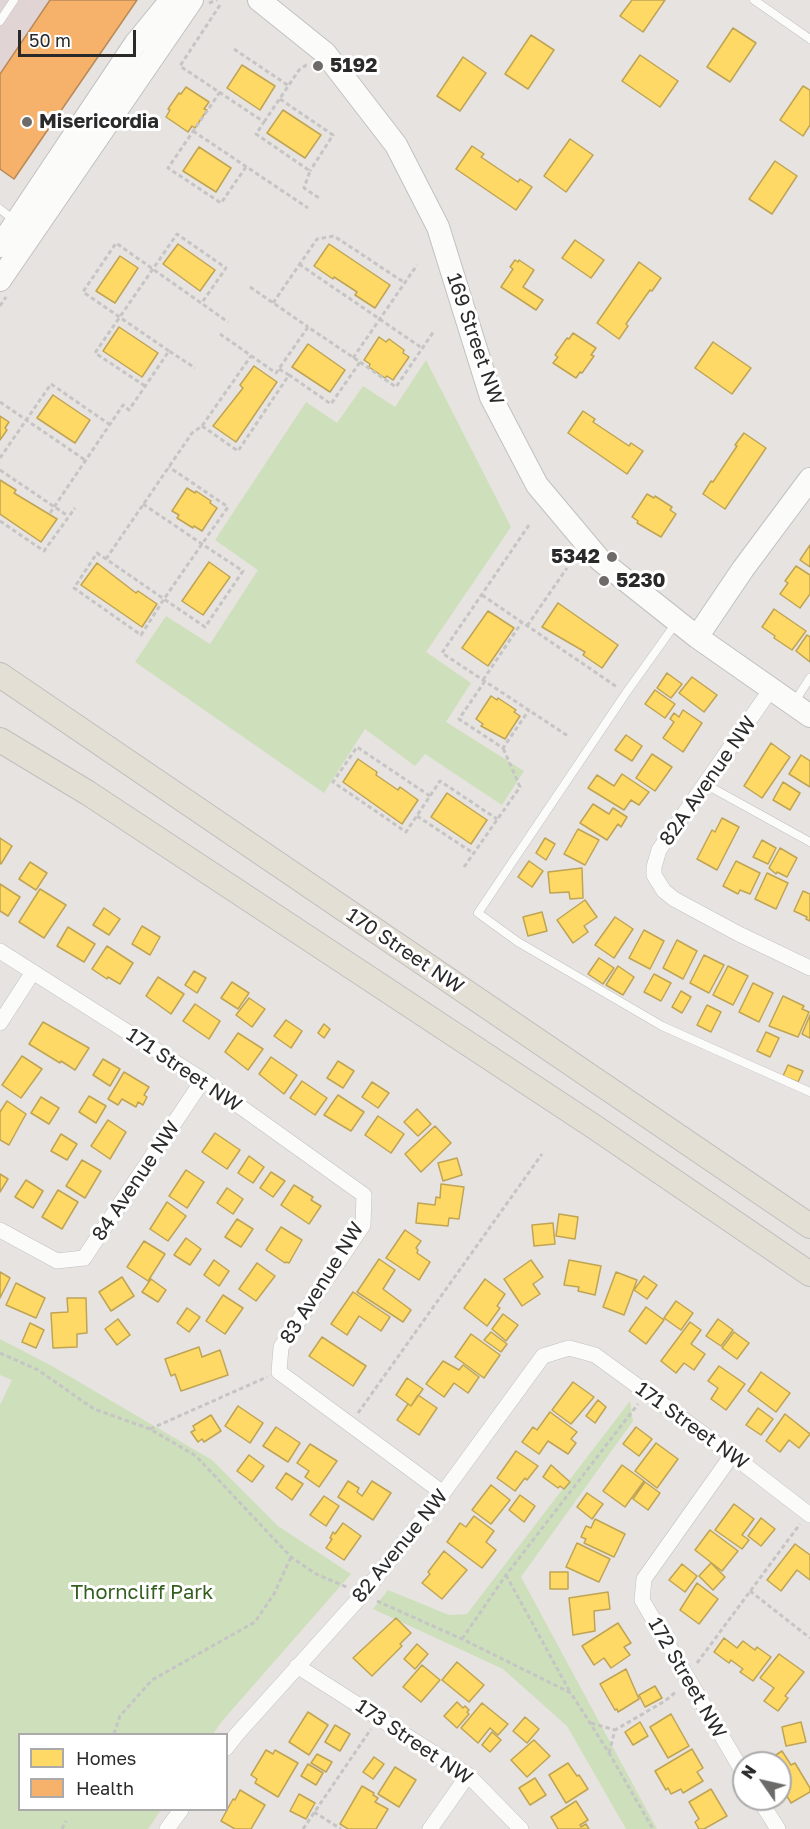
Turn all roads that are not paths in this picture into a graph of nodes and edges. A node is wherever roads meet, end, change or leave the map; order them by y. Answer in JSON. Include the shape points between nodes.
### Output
{"nodes":[{"id":1,"x":14,"y":0,"type":"edge"},
{"id":2,"x":171,"y":0,"type":"edge"},
{"id":3,"x":192,"y":0,"type":"edge"},
{"id":4,"x":259,"y":0,"type":"edge"},
{"id":5,"x":754,"y":0,"type":"edge"},
{"id":6,"x":0,"y":21,"type":"edge"},
{"id":7,"x":810,"y":39,"type":"edge"},
{"id":8,"x":0,"y":208,"type":"edge"},
{"id":9,"x":25,"y":229,"type":"junction"},
{"id":10,"x":0,"y":246,"type":"edge"},
{"id":11,"x":0,"y":280,"type":"edge"},
{"id":12,"x":810,"y":479,"type":"edge"},
{"id":13,"x":677,"y":622,"type":"junction"},
{"id":14,"x":698,"y":637,"type":"junction"},
{"id":15,"x":0,"y":675,"type":"edge"},
{"id":16,"x":810,"y":678,"type":"edge"},
{"id":17,"x":771,"y":689,"type":"junction"},
{"id":18,"x":801,"y":710,"type":"edge"},
{"id":19,"x":0,"y":740,"type":"edge"},
{"id":20,"x":705,"y":784,"type":"junction"},
{"id":21,"x":810,"y":842,"type":"edge"},
{"id":22,"x":0,"y":951,"type":"edge"},
{"id":23,"x":810,"y":968,"type":"edge"},
{"id":24,"x":33,"y":972,"type":"junction"},
{"id":25,"x":0,"y":1023,"type":"edge"},
{"id":26,"x":203,"y":1080,"type":"junction"},
{"id":27,"x":810,"y":1092,"type":"edge"},
{"id":28,"x":364,"y":1195,"type":"joint"},
{"id":29,"x":810,"y":1226,"type":"edge"},
{"id":30,"x":0,"y":1230,"type":"edge"},
{"id":31,"x":810,"y":1274,"type":"edge"},
{"id":32,"x":569,"y":1347,"type":"joint"},
{"id":33,"x":732,"y":1455,"type":"junction"},
{"id":34,"x":443,"y":1494,"type":"junction"},
{"id":35,"x":809,"y":1514,"type":"edge"},
{"id":36,"x":297,"y":1666,"type":"junction"},
{"id":37,"x":228,"y":1746,"type":"edge"},
{"id":38,"x":732,"y":1754,"type":"edge"},
{"id":39,"x":468,"y":1775,"type":"junction"},
{"id":40,"x":180,"y":1811,"type":"edge"},
{"id":41,"x":766,"y":1811,"type":"edge"},
{"id":42,"x":167,"y":1829,"type":"edge"},
{"id":43,"x":430,"y":1829,"type":"edge"},
{"id":44,"x":521,"y":1829,"type":"edge"},
{"id":45,"x":777,"y":1829,"type":"edge"}],
"edges":[{"from":1,"to":6,"type":"lane"},
{"from":2,"to":9,"type":"street","via":[[135,44],[57,160]]},
{"from":3,"to":9,"type":"street"},
{"from":4,"to":13,"type":"street","name":"169 Street NW","via":[[325,53],[396,145],[438,227],[491,397],[537,485],[600,560]]},
{"from":5,"to":7,"type":"lane"},
{"from":8,"to":9,"type":"lane"},
{"from":9,"to":10,"type":"street"},
{"from":9,"to":11,"type":"street"},
{"from":12,"to":14,"type":"street"},
{"from":13,"to":14,"type":"street","name":"169 Street NW"},
{"from":13,"to":27,"type":"lane","via":[[478,913],[518,942],[662,1026]]},
{"from":14,"to":17,"type":"street","name":"169 Street NW"},
{"from":15,"to":29,"type":"main road","name":"170 Street NW"},
{"from":16,"to":18,"type":"lane"},
{"from":17,"to":18,"type":"street","name":"169 Street NW"},
{"from":17,"to":20,"type":"street","name":"82A Avenue NW"},
{"from":19,"to":31,"type":"main road","via":[[98,800]]},
{"from":20,"to":21,"type":"lane"},
{"from":20,"to":23,"type":"street","name":"82A Avenue NW","via":[[659,850],[654,875],[674,899]]},
{"from":22,"to":24,"type":"street","name":"171 Street NW"},
{"from":24,"to":25,"type":"street"},
{"from":24,"to":26,"type":"street","name":"171 Street NW"},
{"from":26,"to":28,"type":"street","name":"171 Street NW"},
{"from":26,"to":30,"type":"street","name":"84 Avenue NW","via":[[84,1258],[57,1261]]},
{"from":28,"to":34,"type":"street","name":"83 Avenue NW","via":[[363,1225],[281,1347],[279,1372]]},
{"from":32,"to":33,"type":"street","name":"171 Street NW","via":[[595,1355]]},
{"from":32,"to":34,"type":"street","name":"82 Avenue NW","via":[[543,1356]]},
{"from":33,"to":35,"type":"street","name":"171 Street NW"},
{"from":33,"to":38,"type":"street","name":"172 Street NW","via":[[644,1579],[642,1600]]},
{"from":34,"to":36,"type":"street","name":"82 Avenue NW","via":[[363,1594]]},
{"from":36,"to":37,"type":"street","name":"82 Avenue NW"},
{"from":36,"to":39,"type":"street","name":"173 Street NW"},
{"from":39,"to":43,"type":"street"},
{"from":39,"to":44,"type":"street","name":"173 Street NW"},
{"from":40,"to":42,"type":"street"},
{"from":41,"to":45,"type":"street"}]}
